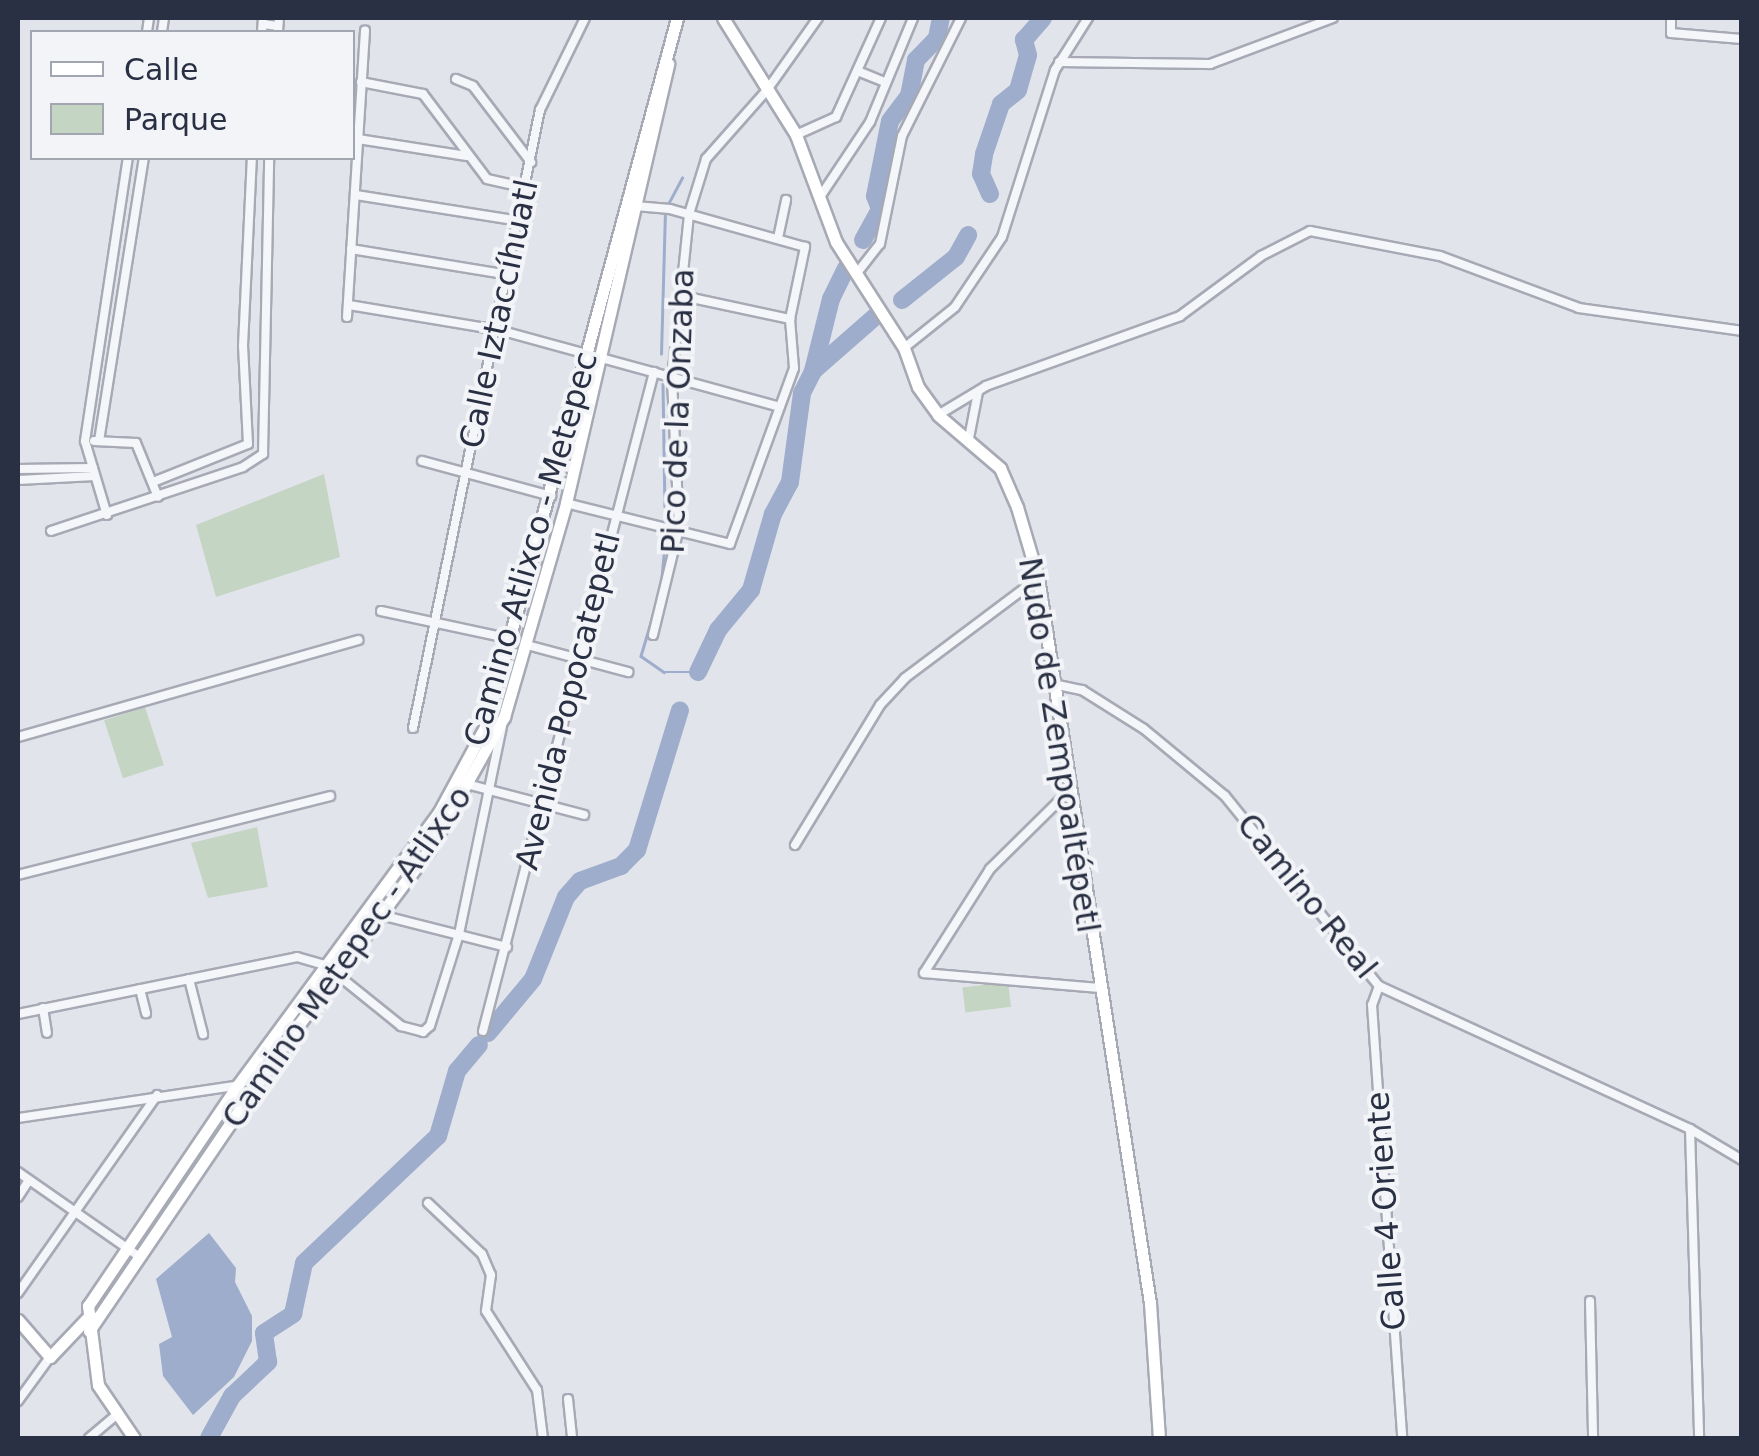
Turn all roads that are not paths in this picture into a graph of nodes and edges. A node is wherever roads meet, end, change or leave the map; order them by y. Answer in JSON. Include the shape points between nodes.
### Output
{"nodes":[{"id":1,"x":151,"y":18,"type":"edge"},
{"id":2,"x":585,"y":18,"type":"edge"},
{"id":3,"x":677,"y":18,"type":"edge"},
{"id":4,"x":818,"y":18,"type":"edge"},
{"id":5,"x":881,"y":18,"type":"edge"},
{"id":6,"x":913,"y":18,"type":"edge"},
{"id":7,"x":960,"y":18,"type":"edge"},
{"id":8,"x":1088,"y":18,"type":"edge"},
{"id":9,"x":1333,"y":18,"type":"edge"},
{"id":10,"x":1671,"y":18,"type":"edge"},
{"id":11,"x":164,"y":19,"type":"edge"},
{"id":12,"x":729,"y":21,"type":"edge"},
{"id":13,"x":262,"y":25,"type":"edge"},
{"id":14,"x":278,"y":25,"type":"edge"},
{"id":15,"x":365,"y":30,"type":"dead end"},
{"id":16,"x":1742,"y":38,"type":"edge"},
{"id":17,"x":1059,"y":62,"type":"junction"},
{"id":18,"x":860,"y":72,"type":"junction"},
{"id":19,"x":456,"y":80,"type":"dead end"},
{"id":20,"x":362,"y":82,"type":"junction"},
{"id":21,"x":886,"y":82,"type":"junction"},
{"id":22,"x":767,"y":90,"type":"junction"},
{"id":23,"x":796,"y":135,"type":"junction"},
{"id":24,"x":358,"y":139,"type":"junction"},
{"id":25,"x":469,"y":156,"type":"junction"},
{"id":26,"x":128,"y":160,"type":"edge"},
{"id":27,"x":144,"y":160,"type":"edge"},
{"id":28,"x":252,"y":160,"type":"edge"},
{"id":29,"x":269,"y":160,"type":"edge"},
{"id":30,"x":532,"y":162,"type":"junction"},
{"id":31,"x":526,"y":188,"type":"junction"},
{"id":32,"x":356,"y":194,"type":"junction"},
{"id":33,"x":822,"y":194,"type":"junction"},
{"id":34,"x":786,"y":200,"type":"dead end"},
{"id":35,"x":632,"y":205,"type":"junction"},
{"id":36,"x":689,"y":214,"type":"junction"},
{"id":37,"x":520,"y":222,"type":"junction"},
{"id":38,"x":778,"y":238,"type":"junction"},
{"id":39,"x":263,"y":242,"type":"junction"},
{"id":40,"x":244,"y":244,"type":"junction"},
{"id":41,"x":351,"y":249,"type":"junction"},
{"id":42,"x":111,"y":272,"type":"junction"},
{"id":43,"x":857,"y":273,"type":"junction"},
{"id":44,"x":127,"y":274,"type":"junction"},
{"id":45,"x":509,"y":275,"type":"junction"},
{"id":46,"x":678,"y":295,"type":"junction"},
{"id":47,"x":349,"y":304,"type":"junction"},
{"id":48,"x":347,"y":317,"type":"dead end"},
{"id":49,"x":790,"y":318,"type":"junction"},
{"id":50,"x":498,"y":330,"type":"junction"},
{"id":51,"x":1742,"y":331,"type":"edge"},
{"id":52,"x":904,"y":348,"type":"junction"},
{"id":53,"x":595,"y":357,"type":"junction"},
{"id":54,"x":654,"y":372,"type":"junction"},
{"id":55,"x":672,"y":379,"type":"junction"},
{"id":56,"x":978,"y":392,"type":"junction"},
{"id":57,"x":780,"y":407,"type":"junction"},
{"id":58,"x":938,"y":415,"type":"junction"},
{"id":59,"x":969,"y":438,"type":"junction"},
{"id":60,"x":99,"y":440,"type":"junction"},
{"id":61,"x":85,"y":441,"type":"junction"},
{"id":62,"x":422,"y":462,"type":"dead end"},
{"id":63,"x":18,"y":468,"type":"edge"},
{"id":64,"x":94,"y":472,"type":"junction"},
{"id":65,"x":464,"y":474,"type":"junction"},
{"id":66,"x":18,"y":480,"type":"edge"},
{"id":67,"x":153,"y":482,"type":"junction"},
{"id":68,"x":551,"y":496,"type":"junction"},
{"id":69,"x":158,"y":497,"type":"junction"},
{"id":70,"x":566,"y":503,"type":"junction"},
{"id":71,"x":108,"y":515,"type":"junction"},
{"id":72,"x":614,"y":516,"type":"junction"},
{"id":73,"x":680,"y":528,"type":"junction"},
{"id":74,"x":51,"y":531,"type":"dead end"},
{"id":75,"x":1038,"y":578,"type":"junction"},
{"id":76,"x":381,"y":610,"type":"dead end"},
{"id":77,"x":434,"y":619,"type":"junction"},
{"id":78,"x":653,"y":635,"type":"dead end"},
{"id":79,"x":512,"y":639,"type":"junction"},
{"id":80,"x":358,"y":640,"type":"dead end"},
{"id":81,"x":527,"y":645,"type":"junction"},
{"id":82,"x":581,"y":660,"type":"junction"},
{"id":83,"x":628,"y":672,"type":"dead end"},
{"id":84,"x":1053,"y":684,"type":"junction"},
{"id":85,"x":504,"y":717,"type":"junction"},
{"id":86,"x":413,"y":728,"type":"dead end"},
{"id":87,"x":18,"y":737,"type":"edge"},
{"id":88,"x":470,"y":785,"type":"junction"},
{"id":89,"x":491,"y":789,"type":"junction"},
{"id":90,"x":1067,"y":793,"type":"junction"},
{"id":91,"x":330,"y":796,"type":"dead end"},
{"id":92,"x":542,"y":805,"type":"junction"},
{"id":93,"x":584,"y":815,"type":"dead end"},
{"id":94,"x":795,"y":845,"type":"dead end"},
{"id":95,"x":18,"y":875,"type":"edge"},
{"id":96,"x":380,"y":914,"type":"junction"},
{"id":97,"x":459,"y":934,"type":"junction"},
{"id":98,"x":507,"y":947,"type":"junction"},
{"id":99,"x":328,"y":966,"type":"junction"},
{"id":100,"x":190,"y":978,"type":"junction"},
{"id":101,"x":342,"y":978,"type":"junction"},
{"id":102,"x":1379,"y":986,"type":"junction"},
{"id":103,"x":1098,"y":988,"type":"junction"},
{"id":104,"x":140,"y":989,"type":"junction"},
{"id":105,"x":43,"y":1008,"type":"junction"},
{"id":106,"x":146,"y":1013,"type":"dead end"},
{"id":107,"x":18,"y":1014,"type":"edge"},
{"id":108,"x":483,"y":1031,"type":"dead end"},
{"id":109,"x":47,"y":1033,"type":"dead end"},
{"id":110,"x":203,"y":1034,"type":"dead end"},
{"id":111,"x":236,"y":1086,"type":"junction"},
{"id":112,"x":157,"y":1095,"type":"junction"},
{"id":113,"x":18,"y":1118,"type":"edge"},
{"id":114,"x":1690,"y":1129,"type":"junction"},
{"id":115,"x":188,"y":1156,"type":"junction"},
{"id":116,"x":1742,"y":1160,"type":"edge"},
{"id":117,"x":200,"y":1165,"type":"junction"},
{"id":118,"x":18,"y":1172,"type":"edge"},
{"id":119,"x":29,"y":1180,"type":"junction"},
{"id":120,"x":18,"y":1196,"type":"edge"},
{"id":121,"x":428,"y":1203,"type":"dead end"},
{"id":122,"x":74,"y":1213,"type":"junction"},
{"id":123,"x":124,"y":1247,"type":"junction"},
{"id":124,"x":136,"y":1255,"type":"junction"},
{"id":125,"x":18,"y":1293,"type":"edge"},
{"id":126,"x":1590,"y":1302,"type":"dead end"},
{"id":127,"x":93,"y":1316,"type":"junction"},
{"id":128,"x":18,"y":1320,"type":"edge"},
{"id":129,"x":50,"y":1357,"type":"junction"},
{"id":130,"x":568,"y":1399,"type":"dead end"},
{"id":131,"x":18,"y":1401,"type":"edge"},
{"id":132,"x":114,"y":1417,"type":"junction"},
{"id":133,"x":137,"y":1436,"type":"edge"},
{"id":134,"x":89,"y":1438,"type":"edge"},
{"id":135,"x":542,"y":1438,"type":"edge"},
{"id":136,"x":572,"y":1438,"type":"edge"},
{"id":137,"x":1159,"y":1438,"type":"edge"},
{"id":138,"x":1402,"y":1438,"type":"edge"},
{"id":139,"x":1593,"y":1438,"type":"edge"},
{"id":140,"x":1700,"y":1438,"type":"edge"}],
"edges":[{"from":1,"to":11,"type":"street"},
{"from":2,"to":30,"type":"street","name":"Calle Iztaccíhuatl","via":[[543,101]]},
{"from":3,"to":35,"type":"main road","name":"Camino Metepec - Atlixco"},
{"from":4,"to":22,"type":"street","name":"Pico de la Onzaba"},
{"from":5,"to":18,"type":"street"},
{"from":6,"to":21,"type":"street"},
{"from":7,"to":43,"type":"street","via":[[902,136],[880,244]]},
{"from":8,"to":17,"type":"street"},
{"from":9,"to":17,"type":"street","via":[[1210,64]]},
{"from":10,"to":16,"type":"street","via":[[1672,33]]},
{"from":12,"to":22,"type":"main road","name":"Nudo de Zempoaltépetl"},
{"from":13,"to":14,"type":"street"},
{"from":15,"to":20,"type":"street"},
{"from":17,"to":52,"type":"street","via":[[1002,237],[955,307]]},
{"from":18,"to":21,"type":"street"},
{"from":18,"to":23,"type":"street","via":[[836,117]]},
{"from":19,"to":30,"type":"street","via":[[473,86]]},
{"from":20,"to":24,"type":"street"},
{"from":20,"to":25,"type":"street","via":[[423,94]]},
{"from":21,"to":33,"type":"street","via":[[842,174]]},
{"from":22,"to":23,"type":"main road","name":"Nudo de Zempoaltépetl"},
{"from":22,"to":36,"type":"street","name":"Pico de la Onzaba","via":[[706,159]]},
{"from":23,"to":33,"type":"main road","name":"Nudo de Zempoaltépetl"},
{"from":24,"to":25,"type":"street"},
{"from":24,"to":32,"type":"street"},
{"from":25,"to":31,"type":"street","via":[[487,178]]},
{"from":26,"to":42,"type":"street"},
{"from":27,"to":44,"type":"street"},
{"from":28,"to":40,"type":"street"},
{"from":29,"to":39,"type":"street"},
{"from":30,"to":31,"type":"street","name":"Calle Iztaccíhuatl"},
{"from":31,"to":37,"type":"street","name":"Calle Iztaccíhuatl"},
{"from":32,"to":37,"type":"street"},
{"from":32,"to":41,"type":"street"},
{"from":33,"to":43,"type":"main road","name":"Nudo de Zempoaltépetl","via":[[836,242]]},
{"from":34,"to":38,"type":"street"},
{"from":35,"to":36,"type":"street"},
{"from":35,"to":53,"type":"main road","name":"Camino Metepec - Atlixco"},
{"from":36,"to":38,"type":"street"},
{"from":36,"to":46,"type":"street","name":"Pico de la Onzaba"},
{"from":37,"to":45,"type":"street","name":"Calle Iztaccíhuatl"},
{"from":38,"to":49,"type":"street","via":[[805,246]]},
{"from":39,"to":40,"type":"street"},
{"from":39,"to":69,"type":"street","via":[[262,454]]},
{"from":40,"to":67,"type":"street","via":[[248,444]]},
{"from":41,"to":45,"type":"street"},
{"from":41,"to":47,"type":"street"},
{"from":42,"to":44,"type":"street"},
{"from":42,"to":61,"type":"street"},
{"from":43,"to":52,"type":"main road","name":"Nudo de Zempoaltépetl"},
{"from":44,"to":60,"type":"street"},
{"from":45,"to":50,"type":"street","name":"Calle Iztaccíhuatl"},
{"from":46,"to":49,"type":"street"},
{"from":46,"to":55,"type":"street","name":"Pico de la Onzaba"},
{"from":47,"to":48,"type":"street"},
{"from":47,"to":50,"type":"street"},
{"from":49,"to":57,"type":"street","via":[[794,368]]},
{"from":50,"to":53,"type":"street"},
{"from":50,"to":65,"type":"street","name":"Calle Iztaccíhuatl"},
{"from":51,"to":56,"type":"street","via":[[1579,308],[1440,256],[1310,231],[1261,256],[1180,316]]},
{"from":52,"to":58,"type":"main road","name":"Nudo de Zempoaltépetl"},
{"from":53,"to":54,"type":"street"},
{"from":53,"to":68,"type":"main road","name":"Camino Atlixco - Metepec"},
{"from":53,"to":70,"type":"main road","name":"Camino Metepec - Atlixco"},
{"from":54,"to":55,"type":"street"},
{"from":54,"to":72,"type":"street","name":"Avenida Popocatepetl"},
{"from":55,"to":57,"type":"street"},
{"from":55,"to":73,"type":"street","name":"Pico de la Onzaba"},
{"from":56,"to":58,"type":"street"},
{"from":56,"to":59,"type":"street"},
{"from":57,"to":73,"type":"street","via":[[730,544]]},
{"from":58,"to":59,"type":"main road","name":"Nudo de Zempoaltépetl"},
{"from":59,"to":75,"type":"main road","name":"Nudo de Zempoaltépetl","via":[[1000,468]]},
{"from":60,"to":61,"type":"street"},
{"from":60,"to":67,"type":"street","via":[[136,443]]},
{"from":61,"to":64,"type":"street"},
{"from":62,"to":65,"type":"street"},
{"from":63,"to":64,"type":"street"},
{"from":64,"to":66,"type":"street"},
{"from":64,"to":71,"type":"street"},
{"from":65,"to":68,"type":"street"},
{"from":65,"to":77,"type":"street","name":"Calle Iztaccíhuatl"},
{"from":67,"to":69,"type":"street"},
{"from":68,"to":79,"type":"main road","name":"Camino Atlixco - Metepec"},
{"from":69,"to":71,"type":"street"},
{"from":70,"to":72,"type":"street"},
{"from":70,"to":81,"type":"main road","name":"Camino Metepec - Atlixco"},
{"from":71,"to":74,"type":"street"},
{"from":72,"to":73,"type":"street"},
{"from":72,"to":82,"type":"street","name":"Avenida Popocatepetl"},
{"from":73,"to":78,"type":"street","name":"Pico de la Onzaba"},
{"from":75,"to":84,"type":"main road","name":"Nudo de Zempoaltépetl"},
{"from":75,"to":94,"type":"street","via":[[904,678],[880,705]]},
{"from":76,"to":77,"type":"street"},
{"from":77,"to":79,"type":"street"},
{"from":77,"to":86,"type":"street","name":"Calle Iztaccíhuatl"},
{"from":79,"to":99,"type":"main road","name":"Camino Atlixco - Metepec","via":[[486,725],[462,774]]},
{"from":80,"to":87,"type":"street"},
{"from":81,"to":82,"type":"street"},
{"from":81,"to":85,"type":"main road","name":"Camino Metepec - Atlixco"},
{"from":82,"to":83,"type":"street"},
{"from":82,"to":92,"type":"street","name":"Avenida Popocatepetl"},
{"from":84,"to":90,"type":"main road","name":"Nudo de Zempoaltépetl"},
{"from":84,"to":102,"type":"street","name":"Camino Real","via":[[1082,690],[1144,729],[1225,796]]},
{"from":85,"to":88,"type":"main road","name":"Camino Metepec - Atlixco"},
{"from":85,"to":89,"type":"street"},
{"from":88,"to":89,"type":"street"},
{"from":88,"to":96,"type":"main road","name":"Camino Metepec - Atlixco"},
{"from":89,"to":92,"type":"street"},
{"from":89,"to":97,"type":"street"},
{"from":90,"to":103,"type":"main road","name":"Nudo de Zempoaltépetl"},
{"from":90,"to":103,"type":"street","via":[[990,869],[924,973]]},
{"from":91,"to":95,"type":"street"},
{"from":92,"to":93,"type":"street"},
{"from":92,"to":98,"type":"street","name":"Avenida Popocatepetl"},
{"from":96,"to":97,"type":"street"},
{"from":96,"to":101,"type":"main road","name":"Camino Metepec - Atlixco"},
{"from":97,"to":98,"type":"street"},
{"from":97,"to":101,"type":"street","via":[[423,1032],[401,1026]]},
{"from":98,"to":108,"type":"street","name":"Avenida Popocatepetl"},
{"from":99,"to":100,"type":"street","via":[[298,957]]},
{"from":99,"to":111,"type":"main road","name":"Camino Atlixco - Metepec"},
{"from":100,"to":104,"type":"street"},
{"from":100,"to":110,"type":"street"},
{"from":101,"to":117,"type":"main road","name":"Camino Metepec - Atlixco"},
{"from":102,"to":114,"type":"street","name":"Camino Real"},
{"from":102,"to":138,"type":"street","name":"Calle 4 Oriente","via":[[1372,1004]]},
{"from":103,"to":137,"type":"main road","name":"Nudo de Zempoaltépetl","via":[[1150,1303]]},
{"from":104,"to":105,"type":"street"},
{"from":104,"to":106,"type":"street"},
{"from":105,"to":107,"type":"street"},
{"from":105,"to":109,"type":"street"},
{"from":111,"to":112,"type":"street"},
{"from":111,"to":115,"type":"main road","name":"Camino Atlixco - Metepec"},
{"from":112,"to":113,"type":"street"},
{"from":112,"to":122,"type":"street"},
{"from":114,"to":116,"type":"street","name":"Camino Real"},
{"from":114,"to":140,"type":"street"},
{"from":115,"to":117,"type":"main road"},
{"from":115,"to":123,"type":"main road","name":"Camino Atlixco - Metepec"},
{"from":117,"to":124,"type":"main road","name":"Camino Metepec - Atlixco"},
{"from":118,"to":119,"type":"street"},
{"from":119,"to":120,"type":"street"},
{"from":119,"to":122,"type":"street"},
{"from":121,"to":135,"type":"street","via":[[482,1254],[491,1276],[486,1311],[537,1390]]},
{"from":122,"to":123,"type":"street"},
{"from":122,"to":125,"type":"street"},
{"from":123,"to":124,"type":"street"},
{"from":123,"to":127,"type":"main road","name":"Camino Atlixco - Metepec"},
{"from":124,"to":127,"type":"main road","name":"Camino Metepec - Atlixco"},
{"from":126,"to":139,"type":"street"},
{"from":127,"to":129,"type":"main road"},
{"from":127,"to":132,"type":"main road","via":[[88,1331],[98,1385]]},
{"from":128,"to":129,"type":"main road"},
{"from":129,"to":131,"type":"street"},
{"from":130,"to":136,"type":"street"},
{"from":132,"to":133,"type":"main road"},
{"from":132,"to":134,"type":"street"}]}
